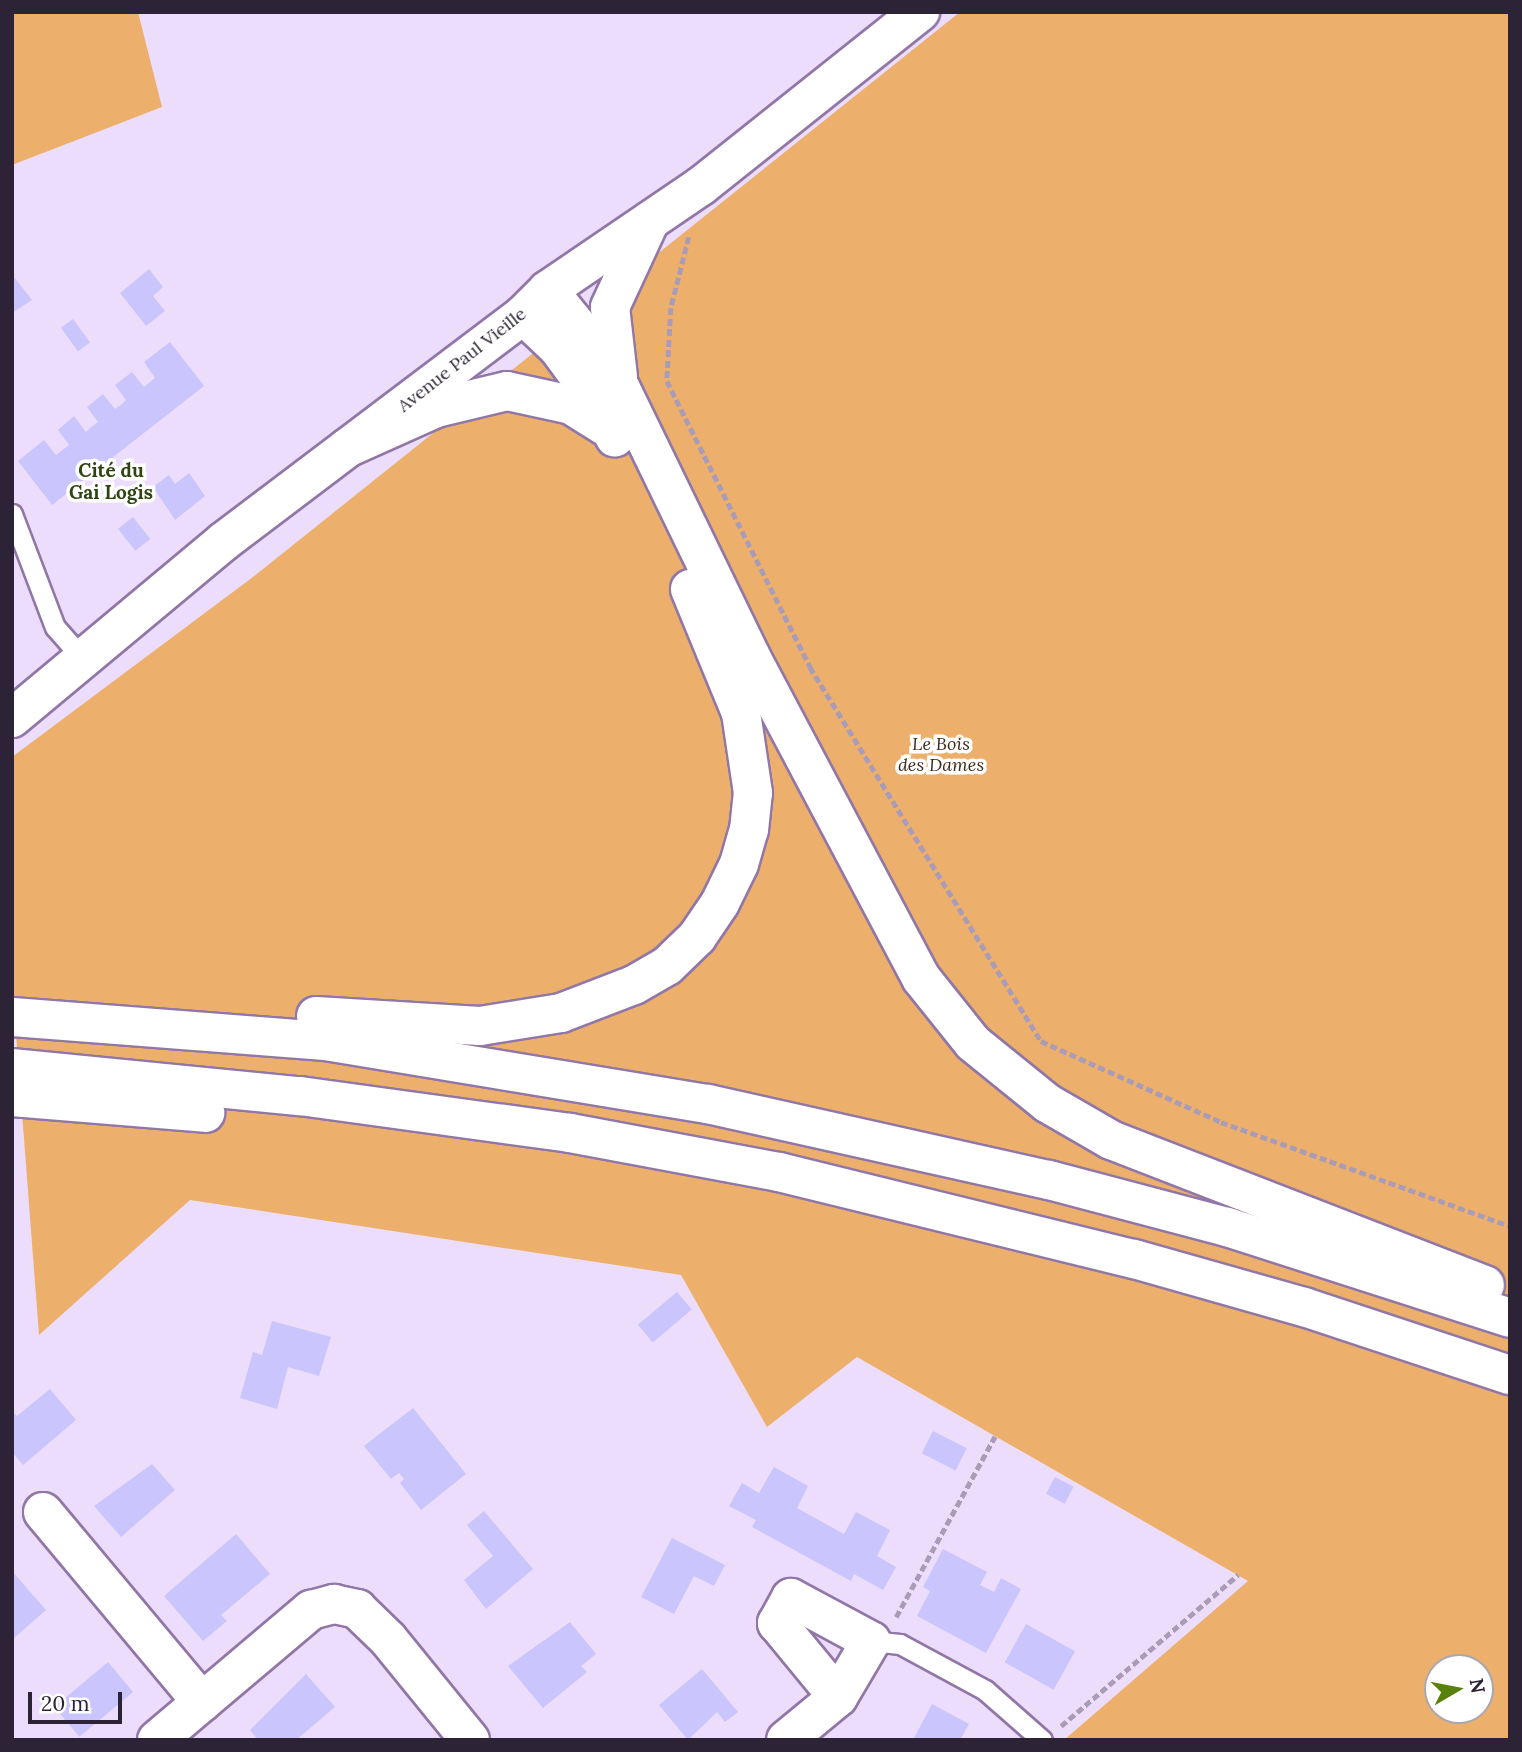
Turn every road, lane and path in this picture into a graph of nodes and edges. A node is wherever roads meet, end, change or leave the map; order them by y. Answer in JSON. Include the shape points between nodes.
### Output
{"nodes":[{"id":1,"x":920,"y":12,"type":"edge"},
{"id":2,"x":701,"y":186,"type":"junction"},
{"id":3,"x":650,"y":221,"type":"junction"},
{"id":4,"x":536,"y":303,"type":"junction"},
{"id":5,"x":621,"y":389,"type":"junction"},
{"id":6,"x":611,"y":430,"type":"junction"},
{"id":7,"x":347,"y":449,"type":"junction"},
{"id":8,"x":12,"y":514,"type":"edge"},
{"id":9,"x":83,"y":659,"type":"junction"},
{"id":10,"x":12,"y":718,"type":"edge"},
{"id":11,"x":12,"y":1016,"type":"edge"},
{"id":12,"x":12,"y":1068,"type":"edge"},
{"id":13,"x":12,"y":1097,"type":"edge"},
{"id":14,"x":1510,"y":1226,"type":"edge"},
{"id":15,"x":1134,"y":1259,"type":"junction"},
{"id":16,"x":1510,"y":1295,"type":"edge"},
{"id":17,"x":1510,"y":1318,"type":"edge"},
{"id":18,"x":1510,"y":1376,"type":"edge"},
{"id":19,"x":995,"y":1436,"type":"dead end"},
{"id":20,"x":43,"y":1512,"type":"dead end"},
{"id":21,"x":1238,"y":1575,"type":"dead end"},
{"id":22,"x":877,"y":1640,"type":"junction"},
{"id":23,"x":838,"y":1697,"type":"junction"},
{"id":24,"x":202,"y":1702,"type":"junction"},
{"id":25,"x":1048,"y":1735,"type":"edge"},
{"id":26,"x":157,"y":1740,"type":"edge"},
{"id":27,"x":470,"y":1740,"type":"edge"},
{"id":28,"x":786,"y":1740,"type":"edge"}],
"edges":[{"from":1,"to":2,"type":"main road","name":"Avenue Paul Vieille"},
{"from":2,"to":3,"type":"main road","name":"Avenue Paul Vieille"},
{"from":2,"to":14,"type":"path","via":[[671,309],[667,381],[810,667],[1041,1041],[1222,1122]]},
{"from":3,"to":4,"type":"main road","name":"Avenue Paul Vieille"},
{"from":3,"to":5,"type":"main road","via":[[610,307]]},
{"from":4,"to":5,"type":"main road","via":[[597,350]]},
{"from":4,"to":6,"type":"main road","via":[[558,348],[596,400]]},
{"from":4,"to":7,"type":"main road","name":"Avenue Paul Vieille"},
{"from":5,"to":16,"type":"main road","via":[[750,655],[914,966],[973,1043],[1047,1103],[1111,1140]]},
{"from":6,"to":7,"type":"main road","via":[[571,405],[507,391],[436,408]]},
{"from":6,"to":11,"type":"main road","via":[[703,616],[741,713],[749,752],[753,793],[749,830],[720,903],[697,937],[667,966],[612,995],[561,1013],[491,1025],[304,1015]]},
{"from":7,"to":9,"type":"main road","name":"Avenue Paul Vieille","via":[[223,542]]},
{"from":8,"to":9,"type":"lane","via":[[55,627]]},
{"from":9,"to":10,"type":"main road","name":"Avenue Paul Vieille"},
{"from":11,"to":17,"type":"main road","via":[[326,1041],[708,1104],[1049,1180],[1227,1227]]},
{"from":12,"to":15,"type":"main road","via":[[300,1096],[570,1133],[779,1172]]},
{"from":13,"to":15,"type":"main road","via":[[299,1121],[575,1160]]},
{"from":15,"to":18,"type":"main road","via":[[1304,1307]]},
{"from":19,"to":22,"type":"path"},
{"from":20,"to":24,"type":"main road"},
{"from":21,"to":25,"type":"path"},
{"from":22,"to":23,"type":"main road"},
{"from":22,"to":23,"type":"main road","via":[[791,1598],[778,1623]]},
{"from":22,"to":25,"type":"lane","via":[[900,1644],[985,1690]]},
{"from":23,"to":28,"type":"main road"},
{"from":24,"to":26,"type":"main road"},
{"from":24,"to":27,"type":"main road","via":[[311,1610],[334,1604],[357,1609],[388,1639]]}]}
